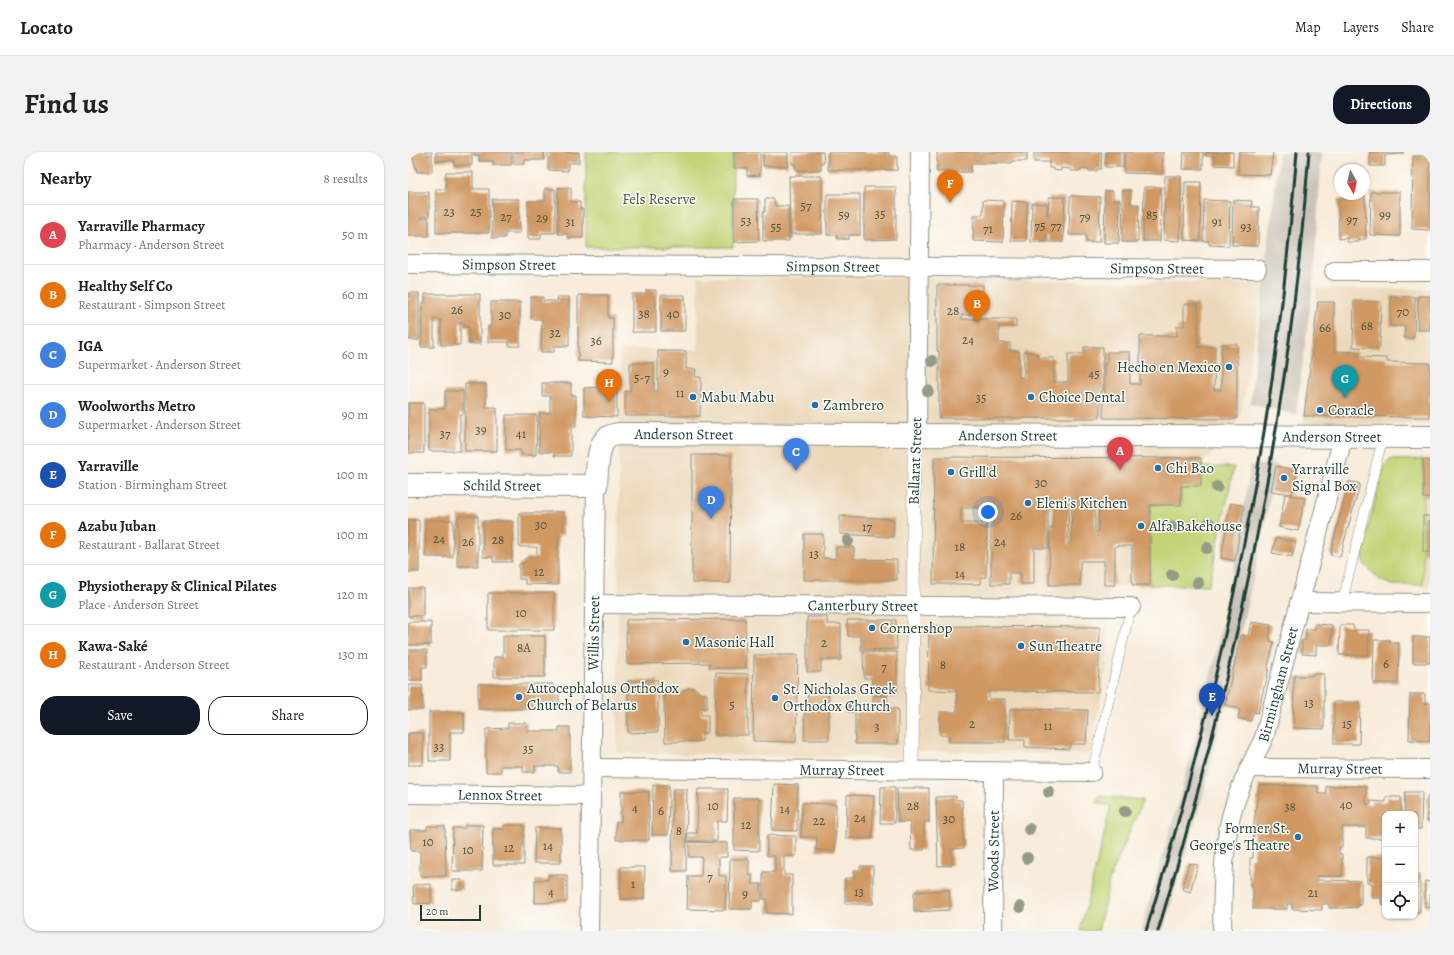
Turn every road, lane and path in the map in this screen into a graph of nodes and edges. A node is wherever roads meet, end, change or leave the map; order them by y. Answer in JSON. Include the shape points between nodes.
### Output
{"nodes":[{"id":1,"x":920,"y":152,"type":"edge"},
{"id":2,"x":408,"y":264,"type":"edge"},
{"id":3,"x":918,"y":267,"type":"junction"},
{"id":4,"x":1257,"y":269,"type":"dead end"},
{"id":5,"x":1430,"y":271,"type":"edge"},
{"id":6,"x":1334,"y":272,"type":"dead end"},
{"id":7,"x":917,"y":434,"type":"junction"},
{"id":8,"x":1383,"y":437,"type":"junction"},
{"id":9,"x":1430,"y":437,"type":"edge"},
{"id":10,"x":1343,"y":438,"type":"junction"},
{"id":11,"x":599,"y":455,"type":"joint"},
{"id":12,"x":408,"y":485,"type":"edge"},
{"id":13,"x":596,"y":486,"type":"junction"},
{"id":14,"x":1299,"y":602,"type":"junction"},
{"id":15,"x":1342,"y":603,"type":"junction"},
{"id":16,"x":1430,"y":603,"type":"edge"},
{"id":17,"x":595,"y":604,"type":"junction"},
{"id":18,"x":913,"y":606,"type":"junction"},
{"id":19,"x":1131,"y":607,"type":"joint"},
{"id":20,"x":592,"y":768,"type":"junction"},
{"id":21,"x":1250,"y":768,"type":"junction"},
{"id":22,"x":1430,"y":769,"type":"edge"},
{"id":23,"x":912,"y":771,"type":"junction"},
{"id":24,"x":994,"y":772,"type":"junction"},
{"id":25,"x":1092,"y":772,"type":"joint"},
{"id":26,"x":408,"y":794,"type":"edge"},
{"id":27,"x":591,"y":796,"type":"junction"},
{"id":28,"x":590,"y":931,"type":"edge"},
{"id":29,"x":993,"y":931,"type":"edge"},
{"id":30,"x":1222,"y":931,"type":"edge"}],
"edges":[{"from":1,"to":3,"type":"street","name":"Ballarat Street"},
{"from":2,"to":3,"type":"street","name":"Simpson Street"},
{"from":3,"to":4,"type":"street","name":"Simpson Street"},
{"from":3,"to":7,"type":"street","name":"Ballarat Street"},
{"from":5,"to":6,"type":"street"},
{"from":7,"to":10,"type":"street","name":"Anderson Street"},
{"from":7,"to":11,"type":"street","name":"Anderson Street","via":[[620,434],[605,440]]},
{"from":7,"to":18,"type":"street","name":"Ballarat Street","via":[[914,451]]},
{"from":8,"to":9,"type":"street","name":"Anderson Street"},
{"from":8,"to":10,"type":"street","name":"Anderson Street"},
{"from":8,"to":15,"type":"lane"},
{"from":10,"to":14,"type":"street","name":"Birmingham Street"},
{"from":11,"to":13,"type":"street","name":"Willis Street"},
{"from":12,"to":13,"type":"street","name":"Schild Street"},
{"from":13,"to":17,"type":"street","name":"Willis Street"},
{"from":14,"to":15,"type":"street"},
{"from":14,"to":21,"type":"street","name":"Birmingham Street","via":[[1264,738]]},
{"from":15,"to":16,"type":"street"},
{"from":17,"to":18,"type":"street","name":"Canterbury Street"},
{"from":17,"to":20,"type":"street","name":"Willis Street"},
{"from":18,"to":19,"type":"street","name":"Canterbury Street"},
{"from":18,"to":23,"type":"street","name":"Ballarat Street"},
{"from":19,"to":25,"type":"lane"},
{"from":20,"to":23,"type":"street","name":"Murray Street"},
{"from":20,"to":27,"type":"street","name":"Willis Street"},
{"from":21,"to":22,"type":"street","name":"Murray Street"},
{"from":21,"to":30,"type":"street","name":"Birmingham Street","via":[[1234,806],[1227,839]]},
{"from":23,"to":24,"type":"street","name":"Murray Street"},
{"from":24,"to":25,"type":"street","name":"Murray Street"},
{"from":24,"to":29,"type":"street","name":"Woods Street"},
{"from":26,"to":27,"type":"street","name":"Lennox Street"},
{"from":27,"to":28,"type":"street","name":"Willis Street"}]}
